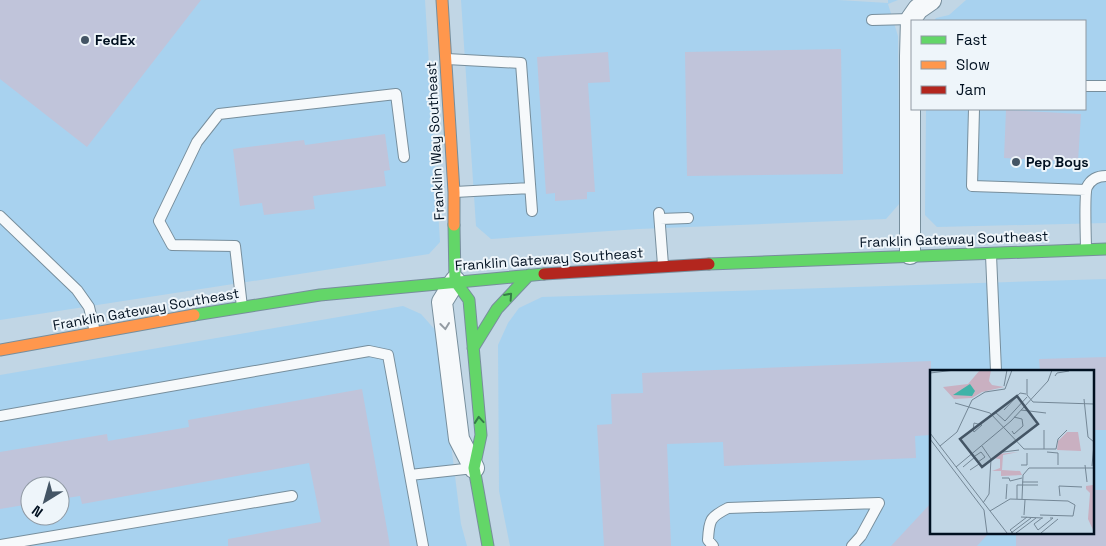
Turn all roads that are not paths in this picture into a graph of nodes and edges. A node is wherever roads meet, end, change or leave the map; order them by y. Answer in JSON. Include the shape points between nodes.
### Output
{"nodes":[{"id":1,"x":442,"y":0,"type":"edge"},
{"id":2,"x":929,"y":0,"type":"edge"},
{"id":3,"x":911,"y":19,"type":"junction"},
{"id":4,"x":872,"y":20,"type":"dead end"},
{"id":5,"x":446,"y":59,"type":"junction"},
{"id":6,"x":1086,"y":86,"type":"edge"},
{"id":7,"x":1106,"y":86,"type":"edge"},
{"id":8,"x":974,"y":110,"type":"edge"},
{"id":9,"x":404,"y":156,"type":"dead end"},
{"id":10,"x":1106,"y":176,"type":"edge"},
{"id":11,"x":530,"y":188,"type":"junction"},
{"id":12,"x":1086,"y":190,"type":"junction"},
{"id":13,"x":454,"y":192,"type":"junction"},
{"id":14,"x":532,"y":210,"type":"dead end"},
{"id":15,"x":0,"y":216,"type":"edge"},
{"id":16,"x":688,"y":218,"type":"dead end"},
{"id":17,"x":1106,"y":249,"type":"edge"},
{"id":18,"x":1086,"y":250,"type":"junction"},
{"id":19,"x":991,"y":253,"type":"junction"},
{"id":20,"x":910,"y":254,"type":"junction"},
{"id":21,"x":663,"y":266,"type":"junction"},
{"id":22,"x":529,"y":276,"type":"junction"},
{"id":23,"x":455,"y":281,"type":"junction"},
{"id":24,"x":242,"y":308,"type":"junction"},
{"id":25,"x":95,"y":333,"type":"junction"},
{"id":26,"x":473,"y":348,"type":"junction"},
{"id":27,"x":0,"y":350,"type":"edge"},
{"id":28,"x":996,"y":370,"type":"edge"},
{"id":29,"x":0,"y":416,"type":"edge"},
{"id":30,"x":474,"y":468,"type":"junction"},
{"id":31,"x":410,"y":475,"type":"junction"},
{"id":32,"x":292,"y":496,"type":"dead end"},
{"id":33,"x":0,"y":545,"type":"edge"},
{"id":34,"x":423,"y":546,"type":"edge"},
{"id":35,"x":488,"y":546,"type":"edge"},
{"id":36,"x":713,"y":546,"type":"edge"},
{"id":37,"x":852,"y":546,"type":"edge"}],
"edges":[{"from":1,"to":5,"type":"street","name":"Franklin Way Southeast"},
{"from":2,"to":3,"type":"street"},
{"from":3,"to":4,"type":"lane"},
{"from":3,"to":20,"type":"street"},
{"from":5,"to":11,"type":"lane","via":[[521,63]]},
{"from":5,"to":13,"type":"street","name":"Franklin Way Southeast"},
{"from":6,"to":7,"type":"lane"},
{"from":8,"to":12,"type":"lane","via":[[972,186]]},
{"from":9,"to":24,"type":"lane","via":[[396,94],[219,114],[197,142],[159,221],[172,245],[235,246]]},
{"from":10,"to":12,"type":"lane","via":[[1093,180]]},
{"from":11,"to":13,"type":"lane"},
{"from":11,"to":14,"type":"lane"},
{"from":12,"to":18,"type":"lane"},
{"from":13,"to":23,"type":"street","name":"Franklin Way Southeast"},
{"from":15,"to":25,"type":"lane","via":[[77,290],[89,307]]},
{"from":16,"to":21,"type":"lane","via":[[659,216]]},
{"from":17,"to":18,"type":"street","name":"Franklin Gateway Southeast"},
{"from":18,"to":19,"type":"street","name":"Franklin Gateway Southeast"},
{"from":19,"to":20,"type":"street","name":"Franklin Gateway Southeast"},
{"from":19,"to":28,"type":"lane"},
{"from":20,"to":21,"type":"street","name":"Franklin Gateway Southeast"},
{"from":21,"to":22,"type":"street","name":"Franklin Gateway Southeast"},
{"from":22,"to":23,"type":"street","name":"Franklin Gateway Southeast"},
{"from":26,"to":22,"type":"street","one_way":true,"via":[[497,309]]},
{"from":23,"to":24,"type":"street","name":"Franklin Gateway Southeast","via":[[316,296]]},
{"from":23,"to":26,"type":"street","via":[[469,300]]},
{"from":23,"to":30,"type":"street","one_way":true,"via":[[442,302],[459,439]]},
{"from":24,"to":25,"type":"street","name":"Franklin Gateway Southeast"},
{"from":25,"to":27,"type":"street","name":"Franklin Gateway Southeast"},
{"from":30,"to":26,"type":"street","one_way":true,"via":[[481,435]]},
{"from":29,"to":31,"type":"lane","via":[[369,351],[388,355]]},
{"from":30,"to":31,"type":"lane"},
{"from":30,"to":35,"type":"street"},
{"from":31,"to":34,"type":"lane"},
{"from":32,"to":33,"type":"lane"},
{"from":36,"to":37,"type":"lane","via":[[708,540],[709,523],[715,515],[728,508],[879,503]]}]}
